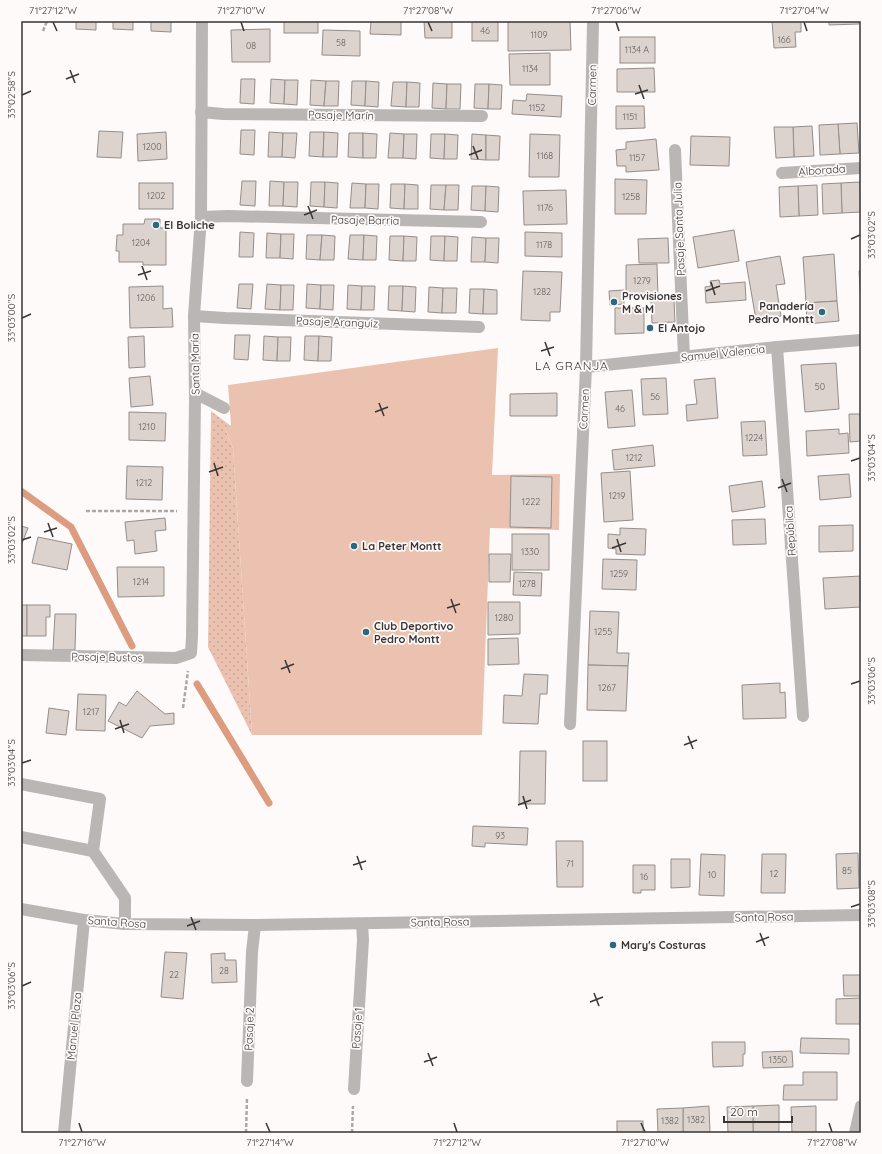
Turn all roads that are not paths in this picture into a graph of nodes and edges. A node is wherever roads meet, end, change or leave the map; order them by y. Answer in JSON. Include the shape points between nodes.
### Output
{"nodes":[{"id":1,"x":202,"y":21,"type":"edge"},
{"id":2,"x":593,"y":21,"type":"edge"},
{"id":3,"x":201,"y":112,"type":"junction"},
{"id":4,"x":482,"y":116,"type":"dead end"},
{"id":5,"x":675,"y":150,"type":"dead end"},
{"id":6,"x":861,"y":168,"type":"edge"},
{"id":7,"x":782,"y":173,"type":"dead end"},
{"id":8,"x":201,"y":217,"type":"junction"},
{"id":9,"x":481,"y":222,"type":"dead end"},
{"id":10,"x":194,"y":316,"type":"junction"},
{"id":11,"x":479,"y":327,"type":"dead end"},
{"id":12,"x":861,"y":340,"type":"edge"},
{"id":13,"x":777,"y":347,"type":"junction"},
{"id":14,"x":684,"y":357,"type":"junction"},
{"id":15,"x":586,"y":367,"type":"junction"},
{"id":16,"x":195,"y":393,"type":"junction"},
{"id":17,"x":224,"y":408,"type":"dead end"},
{"id":18,"x":191,"y":653,"type":"joint"},
{"id":19,"x":21,"y":655,"type":"edge"},
{"id":20,"x":803,"y":716,"type":"dead end"},
{"id":21,"x":570,"y":724,"type":"dead end"},
{"id":22,"x":21,"y":784,"type":"edge"},
{"id":23,"x":21,"y":837,"type":"edge"},
{"id":24,"x":92,"y":851,"type":"junction"},
{"id":25,"x":21,"y":909,"type":"edge"},
{"id":26,"x":861,"y":915,"type":"edge"},
{"id":27,"x":84,"y":920,"type":"junction"},
{"id":28,"x":125,"y":924,"type":"junction"},
{"id":29,"x":362,"y":924,"type":"junction"},
{"id":30,"x":255,"y":925,"type":"junction"},
{"id":31,"x":247,"y":1081,"type":"road end"},
{"id":32,"x":354,"y":1089,"type":"road end"},
{"id":33,"x":861,"y":1106,"type":"edge"},
{"id":34,"x":64,"y":1133,"type":"edge"},
{"id":35,"x":855,"y":1133,"type":"edge"}],
"edges":[{"from":1,"to":3,"type":"street","name":"Santa María"},
{"from":2,"to":15,"type":"street","name":"Carmen"},
{"from":3,"to":4,"type":"street","name":"Pasaje Marín"},
{"from":3,"to":8,"type":"street","name":"Santa María"},
{"from":5,"to":14,"type":"street","name":"Pasaje Santa Julia"},
{"from":6,"to":7,"type":"street","name":"Alborada"},
{"from":8,"to":9,"type":"street","name":"Pasaje Barria"},
{"from":8,"to":10,"type":"street","name":"Santa María"},
{"from":10,"to":11,"type":"street","name":"Pasaje Aranguiz"},
{"from":10,"to":16,"type":"street","name":"Santa María"},
{"from":12,"to":13,"type":"street","name":"Samuel Valencia"},
{"from":13,"to":14,"type":"street","name":"Samuel Valencia"},
{"from":13,"to":20,"type":"street","name":"República"},
{"from":14,"to":15,"type":"street","name":"Samuel Valencia"},
{"from":15,"to":21,"type":"street","name":"Carmen"},
{"from":16,"to":17,"type":"street"},
{"from":16,"to":18,"type":"street","name":"Santa María"},
{"from":18,"to":19,"type":"street","name":"Pasaje Bustos","via":[[176,658]]},
{"from":22,"to":24,"type":"street","via":[[100,799]]},
{"from":23,"to":24,"type":"street"},
{"from":24,"to":28,"type":"street","via":[[125,898]]},
{"from":25,"to":27,"type":"street","name":"Santa Rosa"},
{"from":26,"to":29,"type":"street","name":"Santa Rosa"},
{"from":27,"to":28,"type":"street","name":"Santa Rosa"},
{"from":27,"to":34,"type":"street","name":"Manuel Plaza"},
{"from":28,"to":30,"type":"street","name":"Santa Rosa"},
{"from":29,"to":30,"type":"street","name":"Santa Rosa"},
{"from":29,"to":32,"type":"street","name":"Pasaje 1"},
{"from":30,"to":31,"type":"street","name":"Pasaje 2"},
{"from":33,"to":35,"type":"street"}]}
